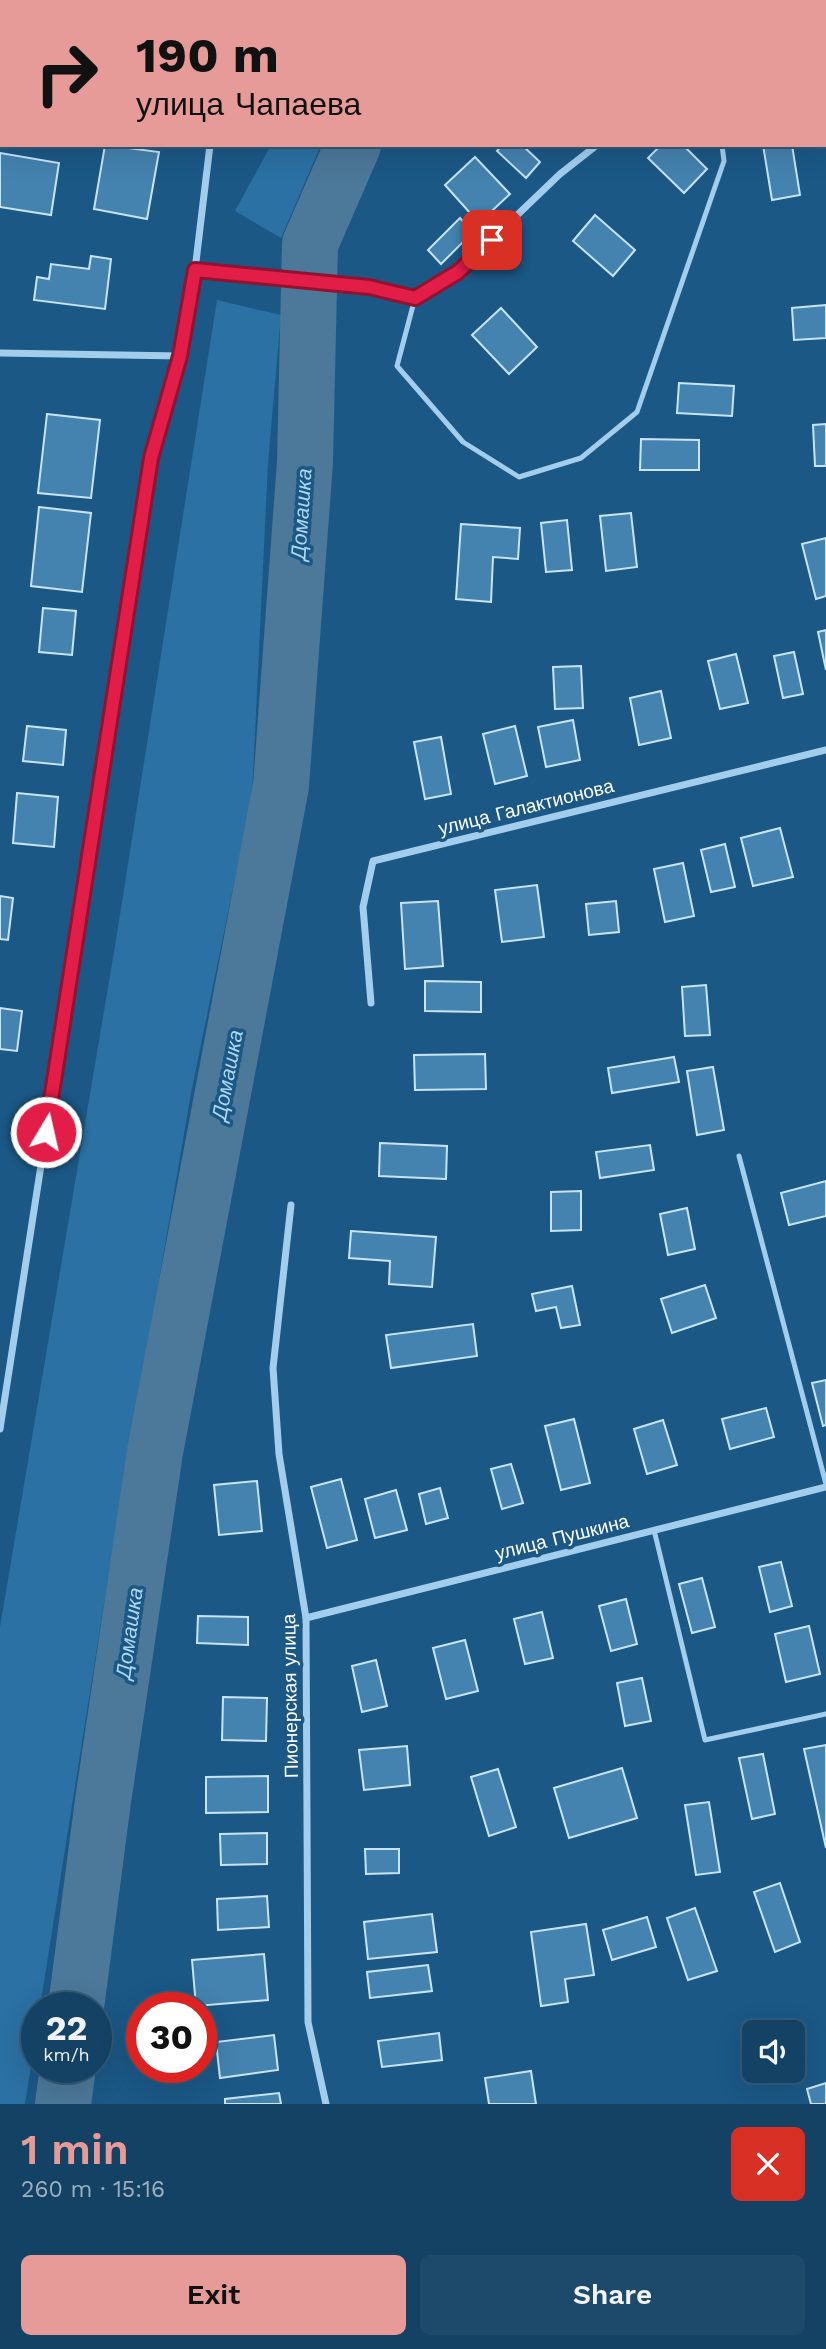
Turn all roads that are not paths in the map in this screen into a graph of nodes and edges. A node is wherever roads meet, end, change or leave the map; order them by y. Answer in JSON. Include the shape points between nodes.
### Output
{"nodes":[{"id":1,"x":210,"y":147,"type":"edge"},
{"id":2,"x":594,"y":147,"type":"edge"},
{"id":3,"x":722,"y":147,"type":"edge"},
{"id":4,"x":195,"y":270,"type":"junction"},
{"id":5,"x":415,"y":298,"type":"junction"},
{"id":6,"x":0,"y":353,"type":"edge"},
{"id":7,"x":180,"y":356,"type":"junction"},
{"id":8,"x":826,"y":750,"type":"edge"},
{"id":9,"x":371,"y":1003,"type":"dead end"},
{"id":10,"x":739,"y":1156,"type":"dead end"},
{"id":11,"x":291,"y":1205,"type":"dead end"},
{"id":12,"x":0,"y":1429,"type":"edge"},
{"id":13,"x":826,"y":1485,"type":"edge"},
{"id":14,"x":654,"y":1530,"type":"junction"},
{"id":15,"x":306,"y":1618,"type":"junction"},
{"id":16,"x":826,"y":1714,"type":"edge"},
{"id":17,"x":327,"y":2104,"type":"edge"}],
"edges":[{"from":1,"to":4,"type":"street"},
{"from":2,"to":5,"type":"street","via":[[458,272]]},
{"from":3,"to":5,"type":"lane","via":[[724,161],[637,412],[581,458],[519,477],[463,442],[397,366]]},
{"from":4,"to":5,"type":"street","via":[[369,287]]},
{"from":4,"to":7,"type":"street"},
{"from":6,"to":7,"type":"street"},
{"from":7,"to":12,"type":"street","via":[[151,458]]},
{"from":8,"to":9,"type":"street","name":"улица Галактионова","via":[[373,861],[363,907]]},
{"from":10,"to":13,"type":"lane"},
{"from":11,"to":15,"type":"street","name":"Пионерская улица","via":[[273,1368],[279,1454]]},
{"from":13,"to":14,"type":"street","name":"улица Пушкина"},
{"from":14,"to":15,"type":"street","name":"улица Пушкина"},
{"from":14,"to":16,"type":"lane","via":[[705,1740]]},
{"from":15,"to":17,"type":"street","name":"Пионерская улица","via":[[307,2022]]}]}
